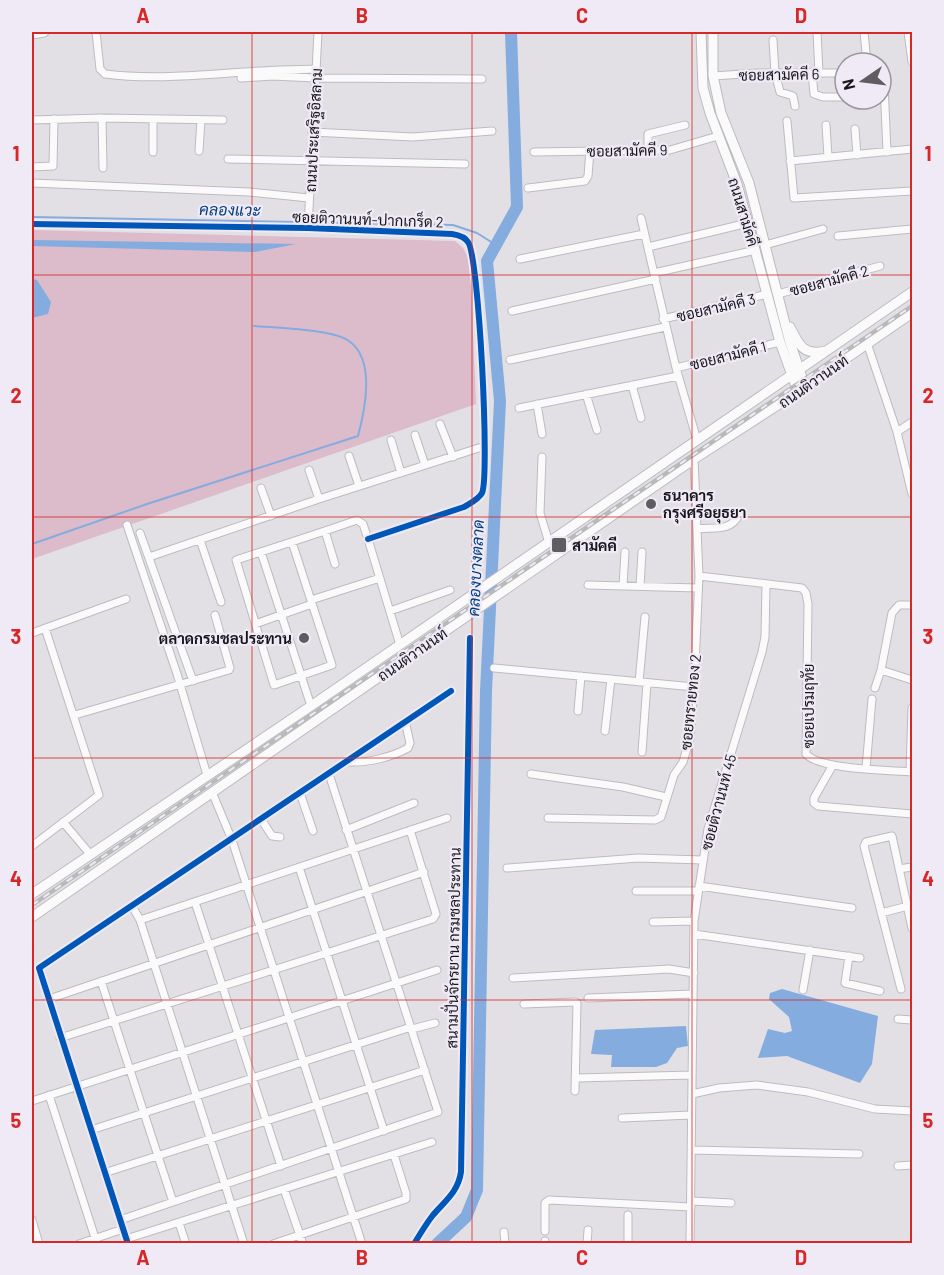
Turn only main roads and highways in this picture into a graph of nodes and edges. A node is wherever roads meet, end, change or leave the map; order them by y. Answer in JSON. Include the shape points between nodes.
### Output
{"nodes":[{"id":1,"x":44,"y":32,"type":"edge"},
{"id":2,"x":701,"y":32,"type":"edge"},
{"id":3,"x":713,"y":32,"type":"edge"},
{"id":4,"x":32,"y":34,"type":"edge"},
{"id":5,"x":912,"y":292,"type":"edge"},
{"id":6,"x":773,"y":294,"type":"junction"},
{"id":7,"x":782,"y":312,"type":"junction"},
{"id":8,"x":912,"y":313,"type":"edge"},
{"id":9,"x":830,"y":350,"type":"junction"},
{"id":10,"x":790,"y":358,"type":"junction"},
{"id":11,"x":795,"y":374,"type":"junction"},
{"id":12,"x":801,"y":390,"type":"junction"},
{"id":13,"x":207,"y":775,"type":"junction"},
{"id":14,"x":213,"y":792,"type":"junction"},
{"id":15,"x":32,"y":894,"type":"edge"},
{"id":16,"x":32,"y":917,"type":"edge"}],
"edges":[{"from":1,"to":4,"type":"main road"},
{"from":2,"to":6,"type":"main road","name":"ถนนสามัคคี","via":[[704,88]]},
{"from":3,"to":6,"type":"main road","name":"ถนนสามัคคี","via":[[713,76],[722,113],[749,183]]},
{"from":5,"to":9,"type":"main road","name":"ถนนติวานนท์"},
{"from":6,"to":7,"type":"main road","name":"ถนนสามัคคี"},
{"from":6,"to":10,"type":"main road","name":"ถนนสามัคคี","via":[[780,342]]},
{"from":7,"to":9,"type":"main road","via":[[803,349],[816,353]]},
{"from":7,"to":10,"type":"main road","name":"ถนนสามัคคี"},
{"from":8,"to":12,"type":"main road","name":"ถนนติวานนท์"},
{"from":9,"to":11,"type":"main road","name":"ถนนติวานนท์"},
{"from":10,"to":11,"type":"main road","name":"ถนนสามัคคี"},
{"from":11,"to":12,"type":"main road","name":"ถนนสามัคคี"},
{"from":11,"to":13,"type":"main road","name":"ถนนติวานนท์"},
{"from":12,"to":14,"type":"main road","name":"ถนนติวานนท์","via":[[694,459]]},
{"from":13,"to":14,"type":"main road"},
{"from":13,"to":15,"type":"main road","name":"ถนนติวานนท์"},
{"from":14,"to":16,"type":"main road","name":"ถนนติวานนท์"}]}
